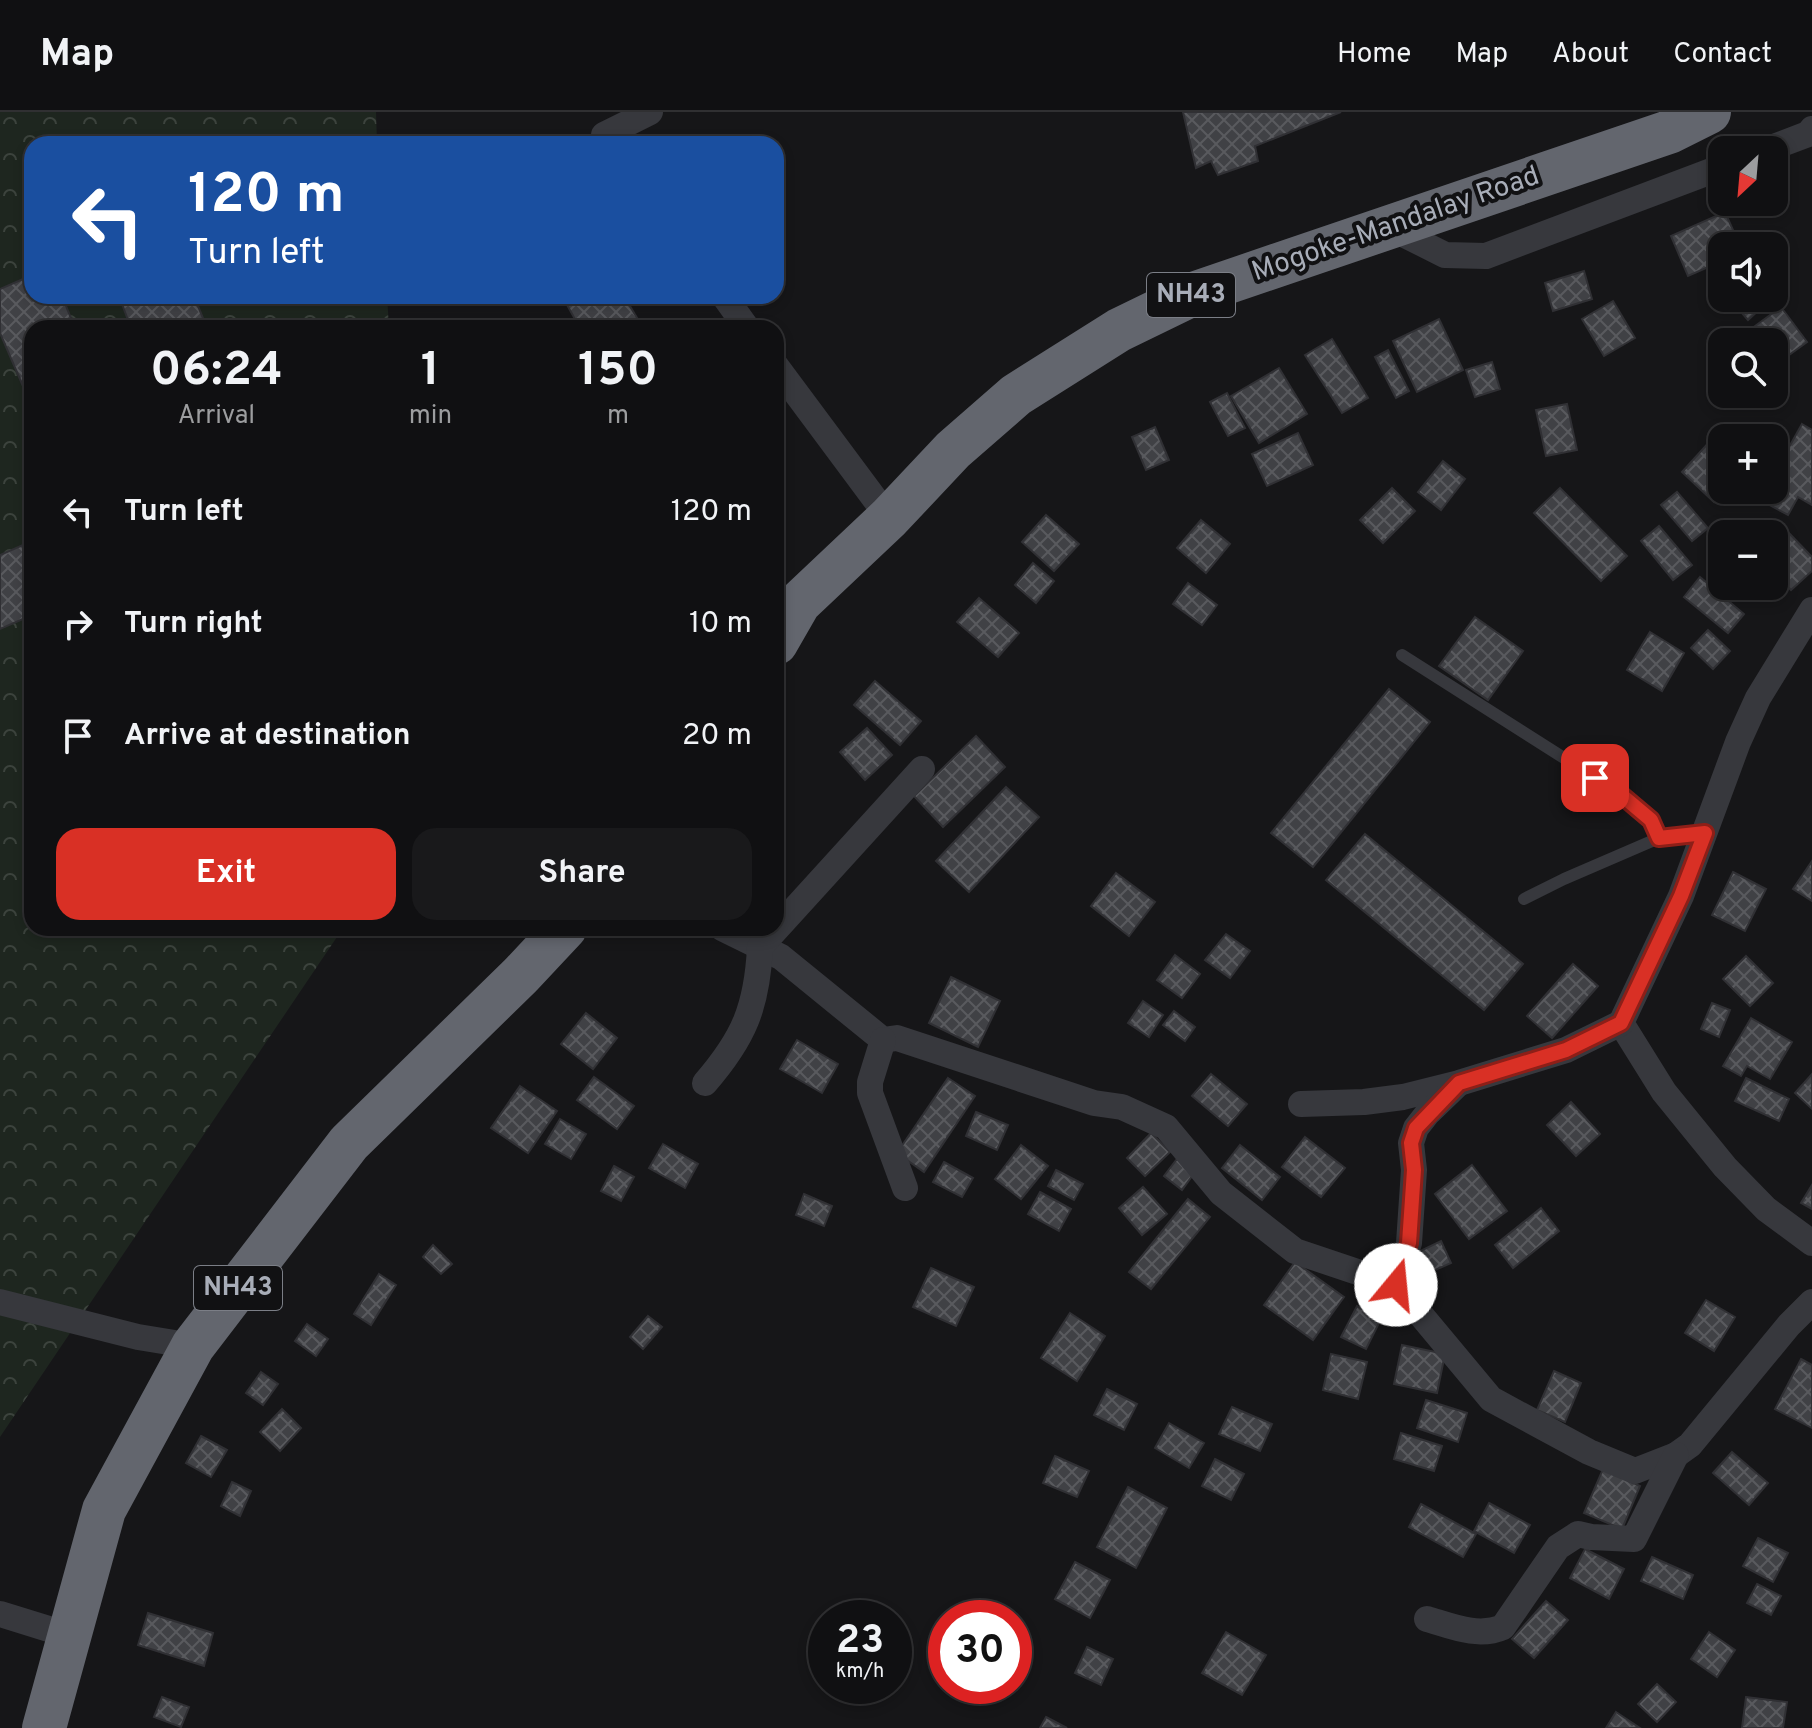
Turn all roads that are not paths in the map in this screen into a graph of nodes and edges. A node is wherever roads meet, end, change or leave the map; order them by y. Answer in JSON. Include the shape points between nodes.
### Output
{"nodes":[{"id":1,"x":650,"y":112,"type":"edge"},
{"id":2,"x":1709,"y":112,"type":"edge"},
{"id":3,"x":1666,"y":122,"type":"edge"},
{"id":4,"x":1807,"y":128,"type":"edge"},
{"id":5,"x":609,"y":136,"type":"edge"},
{"id":6,"x":1788,"y":138,"type":"edge"},
{"id":7,"x":1708,"y":172,"type":"edge"},
{"id":8,"x":1389,"y":227,"type":"junction"},
{"id":9,"x":784,"y":377,"type":"edge"},
{"id":10,"x":889,"y":518,"type":"junction"},
{"id":11,"x":1812,"y":610,"type":"edge"},
{"id":12,"x":784,"y":629,"type":"edge"},
{"id":13,"x":1402,"y":655,"type":"dead end"},
{"id":14,"x":922,"y":769,"type":"dead end"},
{"id":15,"x":1705,"y":833,"type":"junction"},
{"id":16,"x":1659,"y":838,"type":"junction"},
{"id":17,"x":1524,"y":899,"type":"dead end"},
{"id":18,"x":784,"y":921,"type":"edge"},
{"id":19,"x":558,"y":936,"type":"edge"},
{"id":20,"x":738,"y":936,"type":"edge"},
{"id":21,"x":770,"y":936,"type":"edge"},
{"id":22,"x":760,"y":947,"type":"junction"},
{"id":23,"x":1621,"y":1023,"type":"junction"},
{"id":24,"x":883,"y":1040,"type":"junction"},
{"id":25,"x":705,"y":1083,"type":"dead end"},
{"id":26,"x":1459,"y":1083,"type":"junction"},
{"id":27,"x":1301,"y":1104,"type":"dead end"},
{"id":28,"x":905,"y":1188,"type":"dead end"},
{"id":29,"x":1812,"y":1243,"type":"edge"},
{"id":30,"x":1396,"y":1285,"type":"junction"},
{"id":31,"x":0,"y":1302,"type":"edge"},
{"id":32,"x":1812,"y":1302,"type":"edge"},
{"id":33,"x":193,"y":1346,"type":"junction"},
{"id":34,"x":1676,"y":1455,"type":"junction"},
{"id":35,"x":0,"y":1614,"type":"edge"},
{"id":36,"x":1427,"y":1619,"type":"dead end"},
{"id":37,"x":68,"y":1635,"type":"junction"},
{"id":38,"x":44,"y":1728,"type":"edge"}],
"edges":[{"from":1,"to":5,"type":"street"},
{"from":2,"to":3,"type":"highway","name":"Mogoke-Mandalay Road","number":"NH43"},
{"from":3,"to":8,"type":"highway","name":"Mogoke-Mandalay Road","number":"NH43"},
{"from":4,"to":6,"type":"street"},
{"from":7,"to":8,"type":"street","via":[[1486,256],[1445,255]]},
{"from":8,"to":10,"type":"highway","name":"Mogoke-Mandalay Road","number":"NH43","via":[[1193,294],[1119,330],[1016,395],[953,450]]},
{"from":9,"to":10,"type":"street"},
{"from":10,"to":12,"type":"highway","name":"Mogoke-Mandalay Road","number":"NH43","via":[[799,603]]},
{"from":11,"to":15,"type":"street","via":[[1758,698]]},
{"from":13,"to":16,"type":"lane","via":[[1619,793],[1651,820]]},
{"from":14,"to":18,"type":"street"},
{"from":15,"to":16,"type":"lane"},
{"from":15,"to":23,"type":"street"},
{"from":16,"to":17,"type":"lane"},
{"from":19,"to":33,"type":"highway","number":"NH43","via":[[349,1143]]},
{"from":20,"to":22,"type":"street"},
{"from":21,"to":22,"type":"street"},
{"from":22,"to":24,"type":"street","via":[[781,957]]},
{"from":22,"to":25,"type":"street","via":[[751,1009],[741,1034]]},
{"from":23,"to":26,"type":"street","via":[[1566,1050]]},
{"from":23,"to":29,"type":"street","via":[[1664,1092],[1725,1167],[1766,1209]]},
{"from":24,"to":28,"type":"street","via":[[870,1093]]},
{"from":24,"to":30,"type":"street","via":[[897,1038],[1094,1103],[1122,1107],[1166,1127],[1221,1193],[1295,1251]]},
{"from":26,"to":27,"type":"street","via":[[1403,1097]]},
{"from":26,"to":30,"type":"street","via":[[1427,1114],[1411,1143],[1409,1243]]},
{"from":30,"to":34,"type":"street","via":[[1491,1399],[1635,1471]]},
{"from":31,"to":33,"type":"street"},
{"from":32,"to":34,"type":"street"},
{"from":33,"to":37,"type":"highway","number":"NH43","via":[[104,1510]]},
{"from":34,"to":36,"type":"street","via":[[1634,1539],[1578,1534],[1558,1547],[1503,1627],[1477,1632]]},
{"from":35,"to":37,"type":"street"},
{"from":37,"to":38,"type":"highway","number":"NH43"}]}
